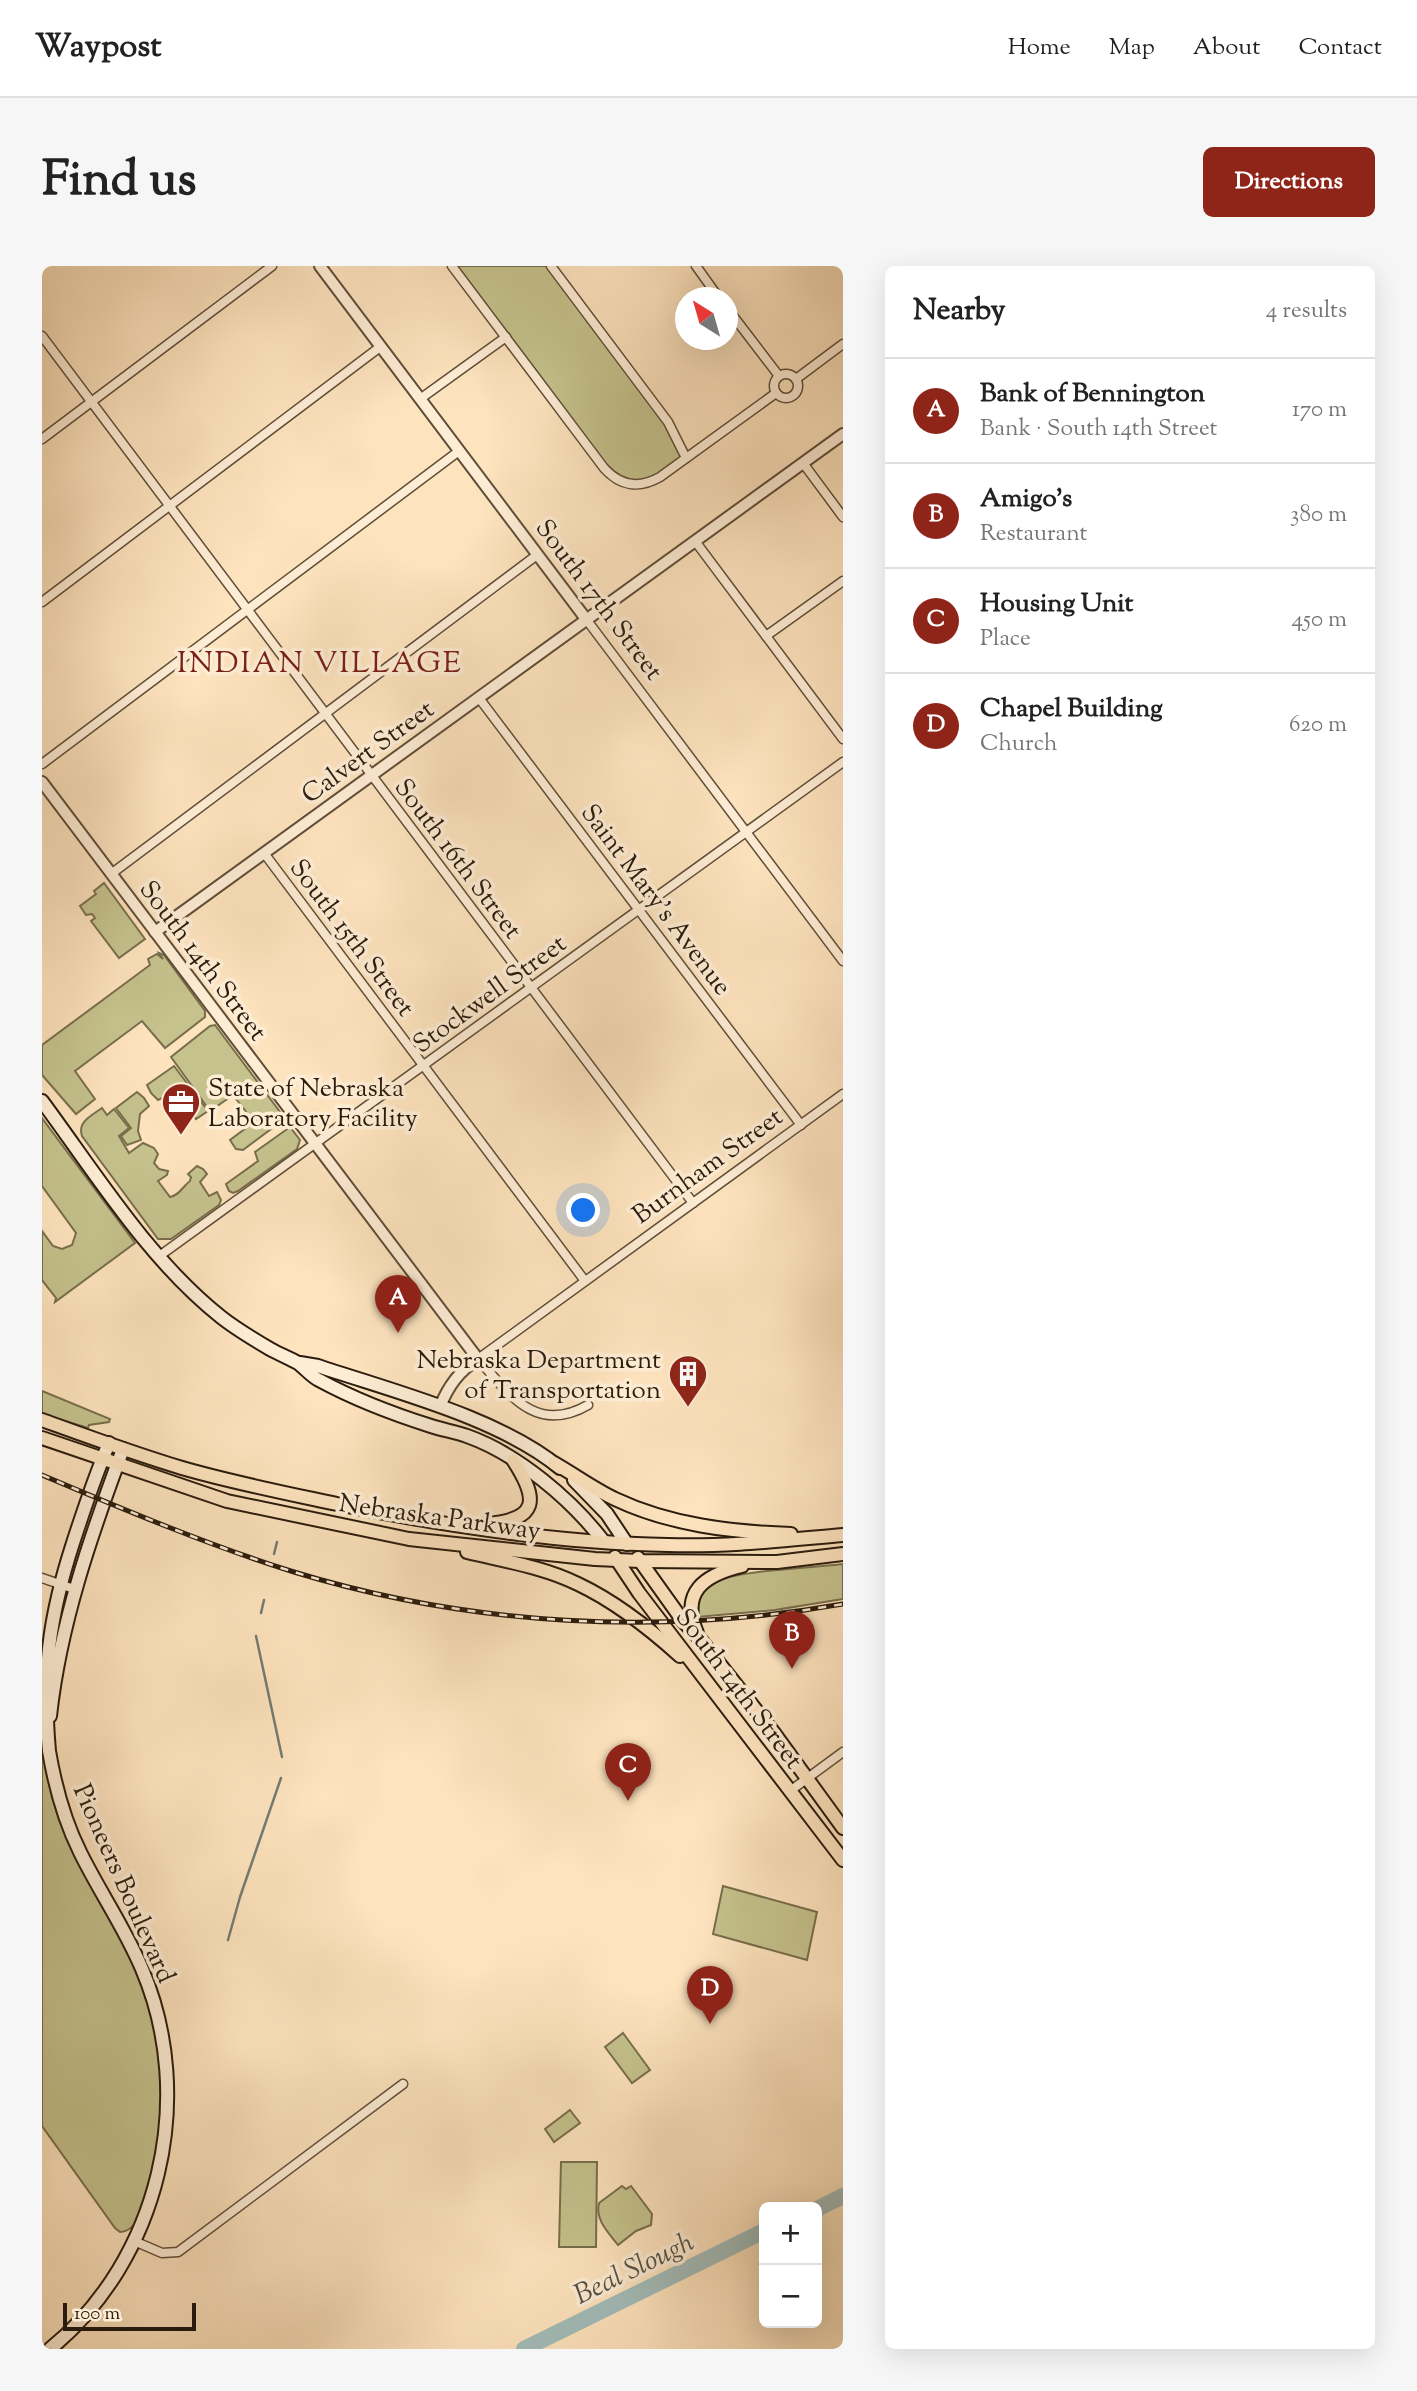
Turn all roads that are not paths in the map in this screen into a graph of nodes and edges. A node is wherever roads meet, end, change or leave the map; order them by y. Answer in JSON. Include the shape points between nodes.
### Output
{"nodes":[{"id":1,"x":272,"y":266,"type":"edge"},
{"id":2,"x":320,"y":266,"type":"edge"},
{"id":3,"x":452,"y":266,"type":"edge"},
{"id":4,"x":551,"y":266,"type":"edge"},
{"id":5,"x":696,"y":266,"type":"edge"},
{"id":6,"x":711,"y":287,"type":"edge"},
{"id":7,"x":738,"y":322,"type":"edge"},
{"id":8,"x":42,"y":336,"type":"edge"},
{"id":9,"x":506,"y":337,"type":"junction"},
{"id":10,"x":843,"y":344,"type":"edge"},
{"id":11,"x":380,"y":347,"type":"junction"},
{"id":12,"x":779,"y":376,"type":"junction"},
{"id":13,"x":796,"y":379,"type":"junction"},
{"id":14,"x":776,"y":393,"type":"junction"},
{"id":15,"x":420,"y":399,"type":"junction"},
{"id":16,"x":92,"y":402,"type":"junction"},
{"id":17,"x":843,"y":434,"type":"edge"},
{"id":18,"x":42,"y":439,"type":"edge"},
{"id":19,"x":459,"y":451,"type":"junction"},
{"id":20,"x":686,"y":458,"type":"junction"},
{"id":21,"x":803,"y":463,"type":"junction"},
{"id":22,"x":169,"y":506,"type":"junction"},
{"id":23,"x":843,"y":517,"type":"edge"},
{"id":24,"x":695,"y":541,"type":"junction"},
{"id":25,"x":537,"y":555,"type":"junction"},
{"id":26,"x":843,"y":581,"type":"edge"},
{"id":27,"x":42,"y":601,"type":"edge"},
{"id":28,"x":247,"y":610,"type":"junction"},
{"id":29,"x":586,"y":619,"type":"junction"},
{"id":30,"x":766,"y":636,"type":"junction"},
{"id":31,"x":479,"y":698,"type":"junction"},
{"id":32,"x":325,"y":713,"type":"junction"},
{"id":33,"x":843,"y":739,"type":"edge"},
{"id":34,"x":843,"y":762,"type":"edge"},
{"id":35,"x":42,"y":764,"type":"edge"},
{"id":36,"x":372,"y":775,"type":"junction"},
{"id":37,"x":42,"y":782,"type":"edge"},
{"id":38,"x":746,"y":832,"type":"junction"},
{"id":39,"x":264,"y":853,"type":"junction"},
{"id":40,"x":111,"y":874,"type":"junction"},
{"id":41,"x":639,"y":910,"type":"junction"},
{"id":42,"x":156,"y":932,"type":"junction"},
{"id":43,"x":843,"y":961,"type":"edge"},
{"id":44,"x":531,"y":988,"type":"junction"},
{"id":45,"x":424,"y":1066,"type":"junction"},
{"id":46,"x":843,"y":1094,"type":"edge"},
{"id":47,"x":42,"y":1101,"type":"edge"},
{"id":48,"x":800,"y":1125,"type":"junction"},
{"id":49,"x":314,"y":1144,"type":"junction"},
{"id":50,"x":693,"y":1203,"type":"junction"},
{"id":51,"x":158,"y":1257,"type":"junction"},
{"id":52,"x":585,"y":1281,"type":"junction"},
{"id":53,"x":478,"y":1359,"type":"junction"},
{"id":54,"x":297,"y":1363,"type":"junction"},
{"id":55,"x":588,"y":1405,"type":"dead end"},
{"id":56,"x":440,"y":1408,"type":"junction"},
{"id":57,"x":42,"y":1420,"type":"edge"},
{"id":58,"x":42,"y":1438,"type":"edge"},
{"id":59,"x":109,"y":1444,"type":"junction"},
{"id":60,"x":123,"y":1449,"type":"junction"},
{"id":61,"x":102,"y":1460,"type":"junction"},
{"id":62,"x":513,"y":1460,"type":"junction"},
{"id":63,"x":554,"y":1463,"type":"junction"},
{"id":64,"x":117,"y":1465,"type":"junction"},
{"id":65,"x":467,"y":1526,"type":"junction"},
{"id":66,"x":840,"y":1535,"type":"edge"},
{"id":67,"x":409,"y":1539,"type":"junction"},
{"id":68,"x":604,"y":1542,"type":"junction"},
{"id":69,"x":627,"y":1544,"type":"junction"},
{"id":70,"x":843,"y":1554,"type":"edge"},
{"id":71,"x":617,"y":1560,"type":"junction"},
{"id":72,"x":640,"y":1561,"type":"junction"},
{"id":73,"x":778,"y":1562,"type":"junction"},
{"id":74,"x":42,"y":1578,"type":"edge"},
{"id":75,"x":60,"y":1584,"type":"junction"},
{"id":76,"x":77,"y":1590,"type":"junction"},
{"id":77,"x":700,"y":1639,"type":"junction"},
{"id":78,"x":718,"y":1693,"type":"junction"},
{"id":79,"x":48,"y":1748,"type":"junction"},
{"id":80,"x":843,"y":1752,"type":"edge"},
{"id":81,"x":806,"y":1779,"type":"junction"},
{"id":82,"x":790,"y":1791,"type":"junction"},
{"id":83,"x":843,"y":1829,"type":"edge"},
{"id":84,"x":843,"y":1860,"type":"edge"},
{"id":85,"x":403,"y":2084,"type":"dead end"},
{"id":86,"x":134,"y":2241,"type":"junction"},
{"id":87,"x":42,"y":2344,"type":"edge"},
{"id":88,"x":48,"y":2349,"type":"edge"}],
"edges":[{"from":1,"to":16,"type":"street"},
{"from":2,"to":11,"type":"street","name":"South 17th Street"},
{"from":3,"to":9,"type":"street"},
{"from":4,"to":20,"type":"street","via":[[668,422]]},
{"from":5,"to":6,"type":"street"},
{"from":7,"to":12,"type":"street"},
{"from":8,"to":16,"type":"street","name":"South 16th Street"},
{"from":9,"to":15,"type":"street"},
{"from":9,"to":20,"type":"street","via":[[615,479],[630,485],[653,481]]},
{"from":10,"to":13,"type":"street"},
{"from":11,"to":15,"type":"street","name":"South 17th Street"},
{"from":11,"to":22,"type":"street"},
{"from":12,"to":13,"type":"street","via":[[789,374]]},
{"from":12,"to":14,"type":"street"},
{"from":13,"to":14,"type":"street","via":[[798,387],[791,397]]},
{"from":14,"to":20,"type":"street"},
{"from":15,"to":19,"type":"street","name":"South 17th Street"},
{"from":16,"to":18,"type":"street"},
{"from":16,"to":22,"type":"street","name":"South 16th Street"},
{"from":17,"to":21,"type":"street","name":"Calvert Street"},
{"from":19,"to":25,"type":"street","name":"South 17th Street"},
{"from":19,"to":28,"type":"street"},
{"from":21,"to":23,"type":"street"},
{"from":21,"to":24,"type":"street","name":"Calvert Street"},
{"from":22,"to":27,"type":"street"},
{"from":22,"to":28,"type":"street","name":"South 16th Street"},
{"from":24,"to":29,"type":"street","name":"Calvert Street"},
{"from":24,"to":30,"type":"street"},
{"from":25,"to":29,"type":"street","name":"South 17th Street"},
{"from":25,"to":32,"type":"street"},
{"from":26,"to":30,"type":"street"},
{"from":28,"to":32,"type":"street","name":"South 16th Street"},
{"from":28,"to":35,"type":"street"},
{"from":29,"to":31,"type":"street","name":"Calvert Street"},
{"from":29,"to":38,"type":"street","name":"South 17th Street"},
{"from":30,"to":33,"type":"street"},
{"from":31,"to":36,"type":"street","name":"Calvert Street"},
{"from":31,"to":41,"type":"street","name":"Saint Mary's Avenue"},
{"from":32,"to":36,"type":"street","name":"South 16th Street"},
{"from":32,"to":40,"type":"street"},
{"from":34,"to":38,"type":"street","name":"Stockwell Street"},
{"from":36,"to":39,"type":"street","name":"Calvert Street"},
{"from":36,"to":44,"type":"street","name":"South 16th Street"},
{"from":37,"to":40,"type":"street","name":"South 14th Street"},
{"from":38,"to":41,"type":"street","name":"Stockwell Street"},
{"from":38,"to":43,"type":"street","name":"South 17th Street"},
{"from":39,"to":42,"type":"street","name":"Calvert Street"},
{"from":39,"to":45,"type":"street","name":"South 15th Street"},
{"from":40,"to":42,"type":"street","name":"South 14th Street"},
{"from":41,"to":44,"type":"street","name":"Stockwell Street"},
{"from":41,"to":48,"type":"street","name":"Saint Mary's Avenue"},
{"from":42,"to":49,"type":"street","name":"South 14th Street"},
{"from":44,"to":45,"type":"street","name":"Stockwell Street"},
{"from":44,"to":50,"type":"street","name":"South 16th Street"},
{"from":45,"to":49,"type":"street","name":"Stockwell Street"},
{"from":45,"to":52,"type":"street","name":"South 15th Street"},
{"from":46,"to":48,"type":"street","name":"Burnham Street"},
{"from":47,"to":51,"type":"main road"},
{"from":48,"to":50,"type":"street","name":"Burnham Street"},
{"from":49,"to":51,"type":"street","name":"Stockwell Street"},
{"from":49,"to":53,"type":"street","name":"South 14th Street"},
{"from":50,"to":52,"type":"street","name":"Burnham Street"},
{"from":51,"to":54,"type":"main road","via":[[220,1316]]},
{"from":52,"to":53,"type":"street","name":"Burnham Street"},
{"from":53,"to":55,"type":"street","name":"South 14th Street","via":[[528,1410],[561,1415]]},
{"from":53,"to":56,"type":"street","name":"Burnham Street","via":[[450,1384]]},
{"from":54,"to":56,"type":"main road"},
{"from":54,"to":62,"type":"main road","via":[[352,1396],[467,1436]]},
{"from":56,"to":63,"type":"main road","via":[[511,1437]]},
{"from":57,"to":59,"type":"main road","name":"Nebraska Parkway"},
{"from":58,"to":61,"type":"main road","name":"Nebraska Parkway"},
{"from":59,"to":60,"type":"main road","name":"Nebraska Parkway"},
{"from":59,"to":61,"type":"main road","name":"Pioneers Boulevard"},
{"from":60,"to":64,"type":"main road","name":"Pioneers Boulevard"},
{"from":60,"to":65,"type":"main road","name":"Nebraska Parkway","via":[[251,1486]]},
{"from":61,"to":64,"type":"main road","name":"Nebraska Parkway"},
{"from":61,"to":75,"type":"main road","name":"Pioneers Boulevard"},
{"from":62,"to":65,"type":"main road","via":[[529,1486],[527,1509],[511,1521]]},
{"from":62,"to":68,"type":"main road","via":[[579,1512]]},
{"from":63,"to":66,"type":"main road","via":[[615,1499],[674,1520],[750,1532]]},
{"from":63,"to":69,"type":"main road","via":[[587,1491]]},
{"from":64,"to":67,"type":"main road","name":"Nebraska Parkway","via":[[257,1509]]},
{"from":64,"to":76,"type":"main road","name":"Pioneers Boulevard"},
{"from":65,"to":68,"type":"main road","name":"Nebraska Parkway"},
{"from":66,"to":69,"type":"main road","name":"Nebraska Parkway","via":[[720,1545]]},
{"from":67,"to":71,"type":"main road","name":"Nebraska Parkway"},
{"from":67,"to":78,"type":"main road","via":[[520,1564],[576,1583],[643,1623]]},
{"from":68,"to":69,"type":"main road","name":"Nebraska Parkway"},
{"from":68,"to":71,"type":"main road","name":"South 14th Street"},
{"from":69,"to":72,"type":"main road","name":"South 14th Street"},
{"from":70,"to":73,"type":"main road","name":"Nebraska Parkway"},
{"from":71,"to":72,"type":"main road","name":"Nebraska Parkway"},
{"from":71,"to":78,"type":"main road","name":"South 14th Street"},
{"from":72,"to":73,"type":"main road","name":"Nebraska Parkway"},
{"from":72,"to":77,"type":"main road","name":"South 14th Street"},
{"from":73,"to":77,"type":"main road","via":[[730,1569],[701,1584],[691,1604]]},
{"from":74,"to":75,"type":"street"},
{"from":75,"to":76,"type":"street"},
{"from":75,"to":79,"type":"main road","name":"Pioneers Boulevard","via":[[43,1666]]},
{"from":76,"to":79,"type":"main road","name":"Pioneers Boulevard","via":[[55,1673]]},
{"from":77,"to":81,"type":"main road","name":"South 14th Street"},
{"from":78,"to":82,"type":"main road","name":"South 14th Street"},
{"from":79,"to":86,"type":"main road","name":"Pioneers Boulevard","via":[[69,1828],[142,1969],[164,2049],[168,2102],[163,2149]]},
{"from":80,"to":81,"type":"street"},
{"from":81,"to":82,"type":"street"},
{"from":81,"to":83,"type":"main road","name":"South 14th Street"},
{"from":82,"to":84,"type":"main road","name":"South 14th Street"},
{"from":85,"to":86,"type":"street","via":[[178,2252],[162,2253]]},
{"from":86,"to":88,"type":"main road","name":"Pioneers Boulevard","via":[[99,2297]]},
{"from":87,"to":88,"type":"street"}]}
